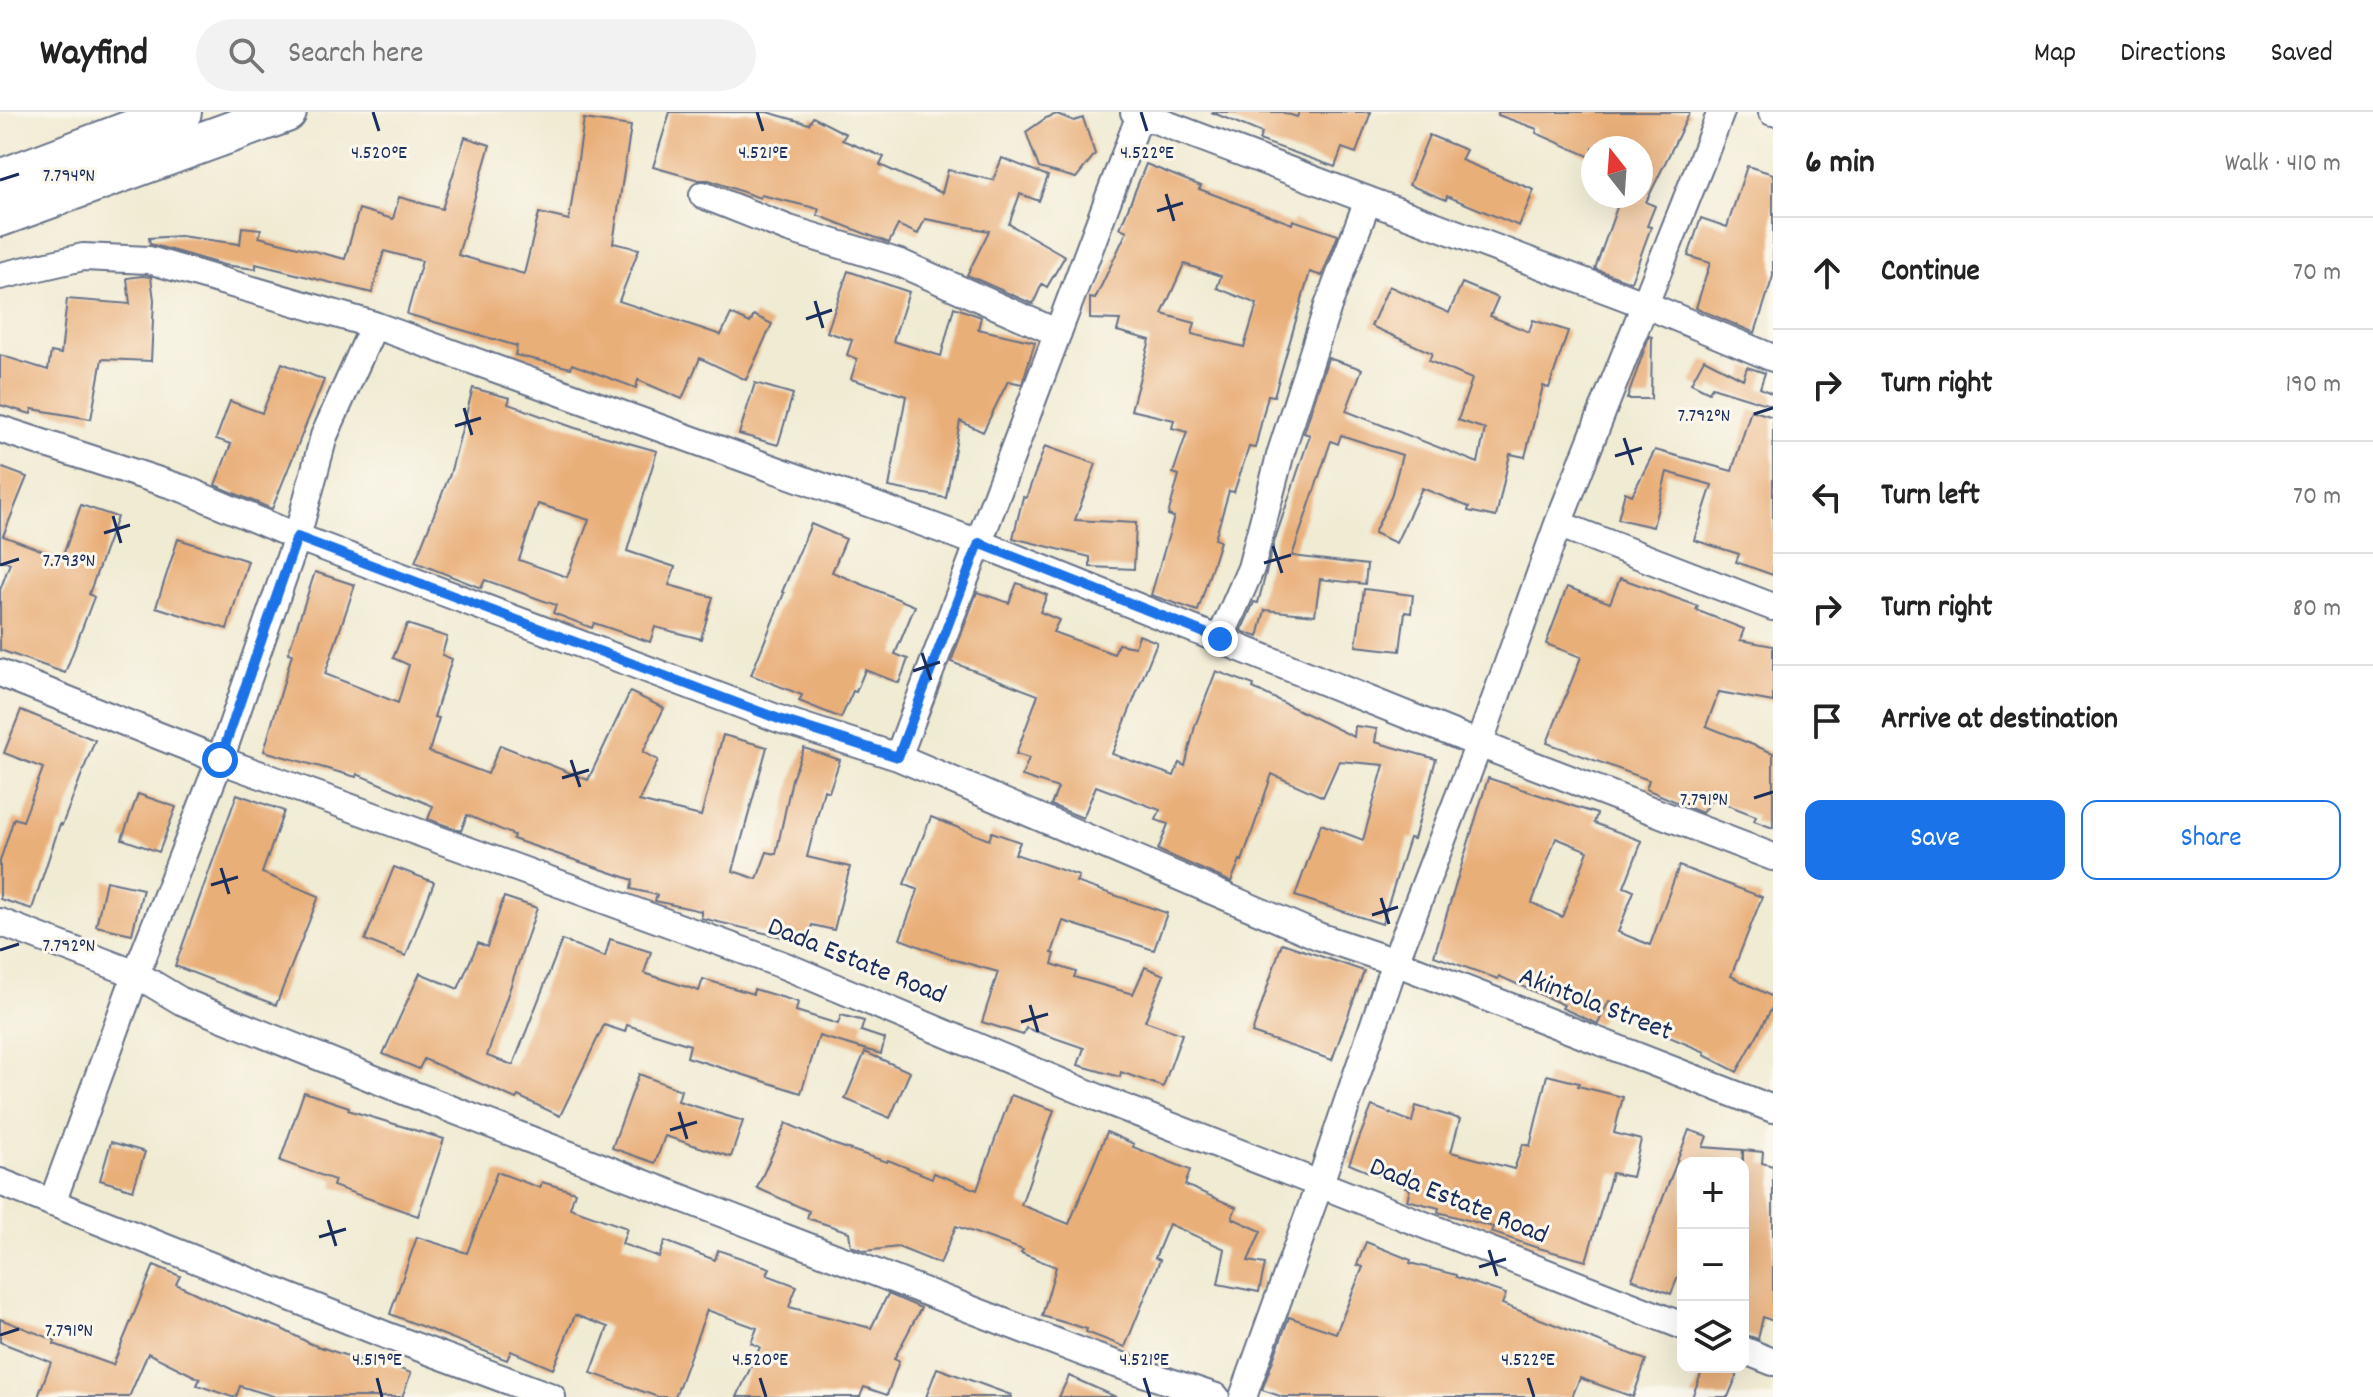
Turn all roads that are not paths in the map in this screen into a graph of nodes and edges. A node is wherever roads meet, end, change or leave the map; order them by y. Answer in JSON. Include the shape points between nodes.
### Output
{"nodes":[{"id":1,"x":181,"y":112,"type":"edge"},
{"id":2,"x":286,"y":112,"type":"edge"},
{"id":3,"x":1721,"y":112,"type":"edge"},
{"id":4,"x":1138,"y":113,"type":"edge"},
{"id":5,"x":0,"y":180,"type":"edge"},
{"id":6,"x":703,"y":195,"type":"dead end"},
{"id":7,"x":1368,"y":200,"type":"junction"},
{"id":8,"x":0,"y":216,"type":"edge"},
{"id":9,"x":0,"y":276,"type":"edge"},
{"id":10,"x":1644,"y":304,"type":"junction"},
{"id":11,"x":374,"y":325,"type":"junction"},
{"id":12,"x":1058,"y":333,"type":"junction"},
{"id":13,"x":1773,"y":358,"type":"edge"},
{"id":14,"x":0,"y":429,"type":"edge"},
{"id":15,"x":1558,"y":524,"type":"junction"},
{"id":16,"x":297,"y":537,"type":"junction"},
{"id":17,"x":979,"y":543,"type":"junction"},
{"id":18,"x":1773,"y":607,"type":"edge"},
{"id":19,"x":1220,"y":639,"type":"junction"},
{"id":20,"x":0,"y":673,"type":"edge"},
{"id":21,"x":1479,"y":744,"type":"junction"},
{"id":22,"x":898,"y":757,"type":"junction"},
{"id":23,"x":220,"y":760,"type":"junction"},
{"id":24,"x":1773,"y":857,"type":"edge"},
{"id":25,"x":0,"y":922,"type":"edge"},
{"id":26,"x":1395,"y":962,"type":"junction"},
{"id":27,"x":136,"y":974,"type":"junction"},
{"id":28,"x":1773,"y":1109,"type":"edge"},
{"id":29,"x":0,"y":1182,"type":"edge"},
{"id":30,"x":1320,"y":1183,"type":"junction"},
{"id":31,"x":52,"y":1203,"type":"junction"},
{"id":32,"x":1677,"y":1324,"type":"edge"},
{"id":33,"x":1749,"y":1352,"type":"edge"},
{"id":34,"x":1773,"y":1362,"type":"edge"},
{"id":35,"x":552,"y":1397,"type":"edge"},
{"id":36,"x":1216,"y":1397,"type":"edge"},
{"id":37,"x":1243,"y":1397,"type":"edge"}],
"edges":[{"from":1,"to":5,"type":"highway"},
{"from":2,"to":8,"type":"highway"},
{"from":3,"to":10,"type":"street"},
{"from":4,"to":7,"type":"street"},
{"from":4,"to":12,"type":"street"},
{"from":6,"to":12,"type":"street","via":[[789,229],[900,263]]},
{"from":7,"to":10,"type":"street"},
{"from":7,"to":19,"type":"street","via":[[1281,452],[1251,568]]},
{"from":9,"to":11,"type":"street","via":[[83,257],[149,260]]},
{"from":10,"to":13,"type":"street"},
{"from":10,"to":15,"type":"street"},
{"from":11,"to":16,"type":"street","via":[[324,436]]},
{"from":11,"to":17,"type":"street"},
{"from":12,"to":17,"type":"street"},
{"from":14,"to":16,"type":"street","name":"Akintola Street","via":[[184,489]]},
{"from":15,"to":18,"type":"street"},
{"from":15,"to":21,"type":"street"},
{"from":16,"to":22,"type":"street","name":"Akintola Street","via":[[779,719]]},
{"from":16,"to":23,"type":"street"},
{"from":17,"to":19,"type":"street"},
{"from":17,"to":22,"type":"street"},
{"from":19,"to":21,"type":"street"},
{"from":20,"to":23,"type":"street","name":"Dada Estate Road"},
{"from":21,"to":24,"type":"street"},
{"from":21,"to":26,"type":"street"},
{"from":22,"to":26,"type":"street","name":"Akintola Street","via":[[1318,936]]},
{"from":23,"to":27,"type":"street"},
{"from":23,"to":30,"type":"street","name":"Dada Estate Road","via":[[783,965],[1099,1098]]},
{"from":25,"to":27,"type":"street"},
{"from":26,"to":28,"type":"street","name":"Akintola Street"},
{"from":26,"to":30,"type":"street"},
{"from":27,"to":31,"type":"street"},
{"from":27,"to":36,"type":"street","via":[[181,1001],[404,1091],[1095,1357]]},
{"from":29,"to":31,"type":"street"},
{"from":30,"to":32,"type":"street","name":"Dada Estate Road"},
{"from":30,"to":37,"type":"street"},
{"from":31,"to":35,"type":"street"},
{"from":33,"to":34,"type":"street"}]}
